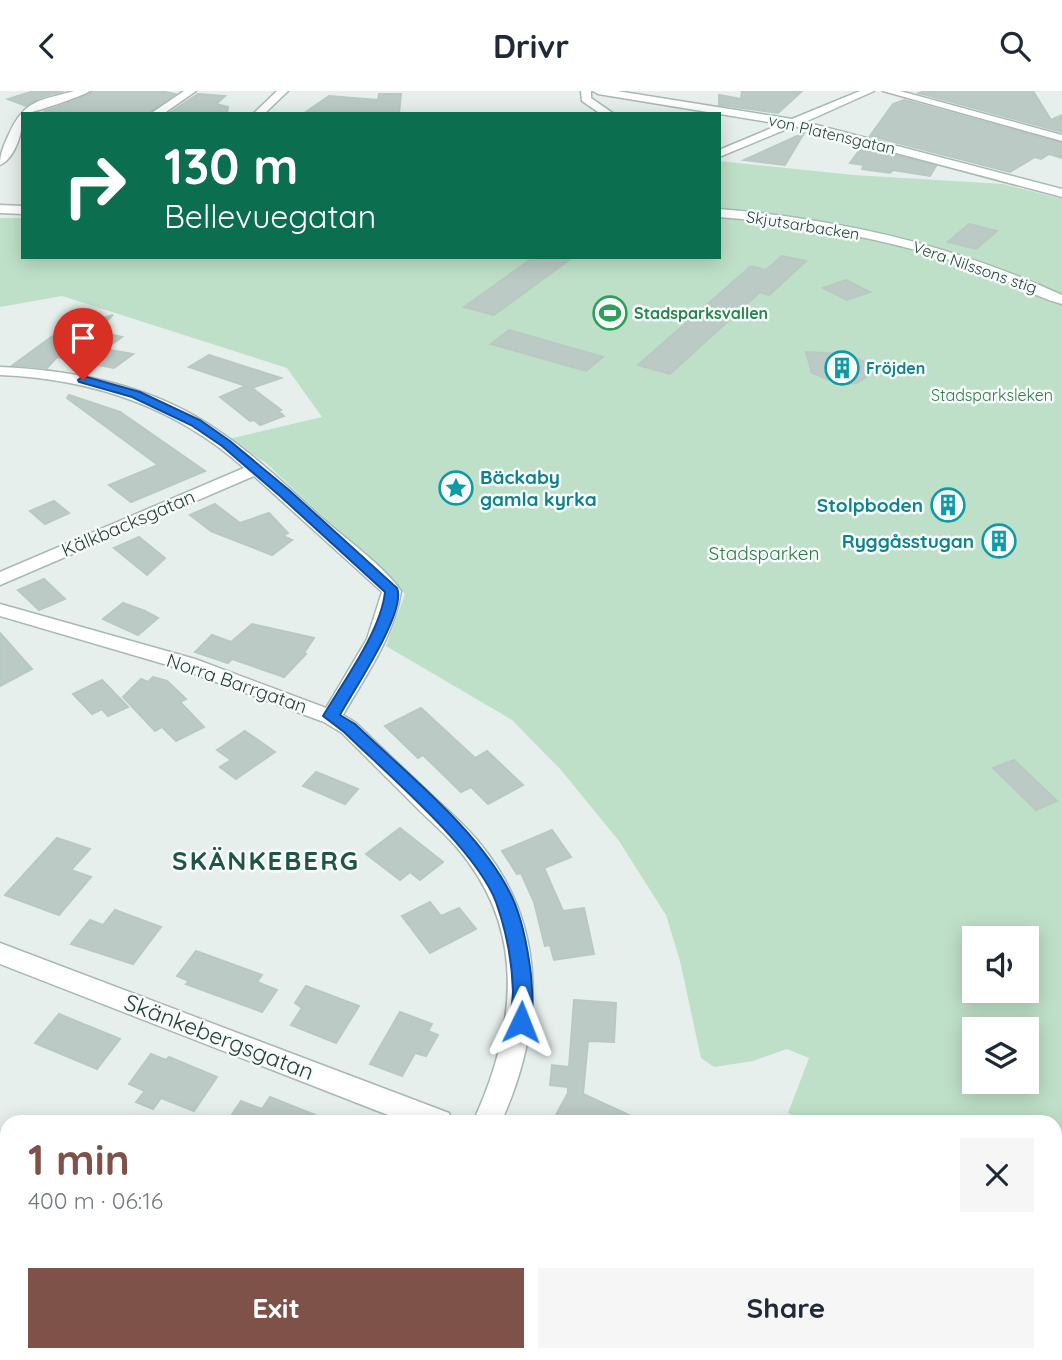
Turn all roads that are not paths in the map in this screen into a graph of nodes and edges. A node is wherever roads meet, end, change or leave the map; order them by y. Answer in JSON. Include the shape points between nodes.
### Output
{"nodes":[{"id":1,"x":85,"y":91,"type":"edge"},
{"id":2,"x":191,"y":91,"type":"edge"},
{"id":3,"x":282,"y":91,"type":"edge"},
{"id":4,"x":586,"y":91,"type":"edge"},
{"id":5,"x":598,"y":91,"type":"edge"},
{"id":6,"x":869,"y":91,"type":"edge"},
{"id":7,"x":888,"y":91,"type":"edge"},
{"id":8,"x":28,"y":112,"type":"edge"},
{"id":9,"x":158,"y":112,"type":"edge"},
{"id":10,"x":259,"y":112,"type":"edge"},
{"id":11,"x":606,"y":112,"type":"edge"},
{"id":12,"x":21,"y":120,"type":"edge"},
{"id":13,"x":794,"y":123,"type":"junction"},
{"id":14,"x":1062,"y":138,"type":"edge"},
{"id":15,"x":721,"y":154,"type":"edge"},
{"id":16,"x":0,"y":162,"type":"edge"},
{"id":17,"x":1052,"y":177,"type":"dead end"},
{"id":18,"x":1022,"y":183,"type":"junction"},
{"id":19,"x":1062,"y":193,"type":"edge"},
{"id":20,"x":0,"y":209,"type":"edge"},
{"id":21,"x":21,"y":210,"type":"edge"},
{"id":22,"x":721,"y":213,"type":"edge"},
{"id":23,"x":886,"y":239,"type":"joint"},
{"id":24,"x":1062,"y":300,"type":"edge"},
{"id":25,"x":0,"y":371,"type":"edge"},
{"id":26,"x":256,"y":469,"type":"junction"},
{"id":27,"x":0,"y":579,"type":"edge"},
{"id":28,"x":0,"y":610,"type":"edge"},
{"id":29,"x":331,"y":716,"type":"junction"},
{"id":30,"x":0,"y":953,"type":"edge"},
{"id":31,"x":421,"y":1115,"type":"edge"},
{"id":32,"x":491,"y":1115,"type":"edge"}],
"edges":[{"from":1,"to":8,"type":"street"},
{"from":2,"to":9,"type":"street"},
{"from":3,"to":10,"type":"street"},
{"from":4,"to":11,"type":"street","via":[[586,99]]},
{"from":5,"to":13,"type":"street","name":"von Platensgatan"},
{"from":6,"to":13,"type":"street"},
{"from":7,"to":14,"type":"street"},
{"from":12,"to":16,"type":"street"},
{"from":13,"to":15,"type":"street"},
{"from":13,"to":18,"type":"street","name":"von Platensgatan"},
{"from":17,"to":18,"type":"street"},
{"from":18,"to":19,"type":"street","name":"von Platensgatan"},
{"from":20,"to":21,"type":"street"},
{"from":22,"to":23,"type":"street","name":"Skjutsarbacken","via":[[802,222]]},
{"from":23,"to":24,"type":"street","name":"Vera Nilssons stig","via":[[1000,272]]},
{"from":25,"to":26,"type":"street","via":[[68,377],[136,394],[195,422]]},
{"from":26,"to":27,"type":"street","name":"Kälkbacksgatan"},
{"from":26,"to":29,"type":"street","via":[[392,591],[378,633]]},
{"from":28,"to":29,"type":"street","name":"Norra Barrgatan","via":[[188,664]]},
{"from":29,"to":32,"type":"street","name":"Norra Barrgatan","via":[[462,838],[504,899],[519,952],[523,993],[514,1056]]},
{"from":30,"to":31,"type":"street","name":"Skänkebergsgatan"}]}
